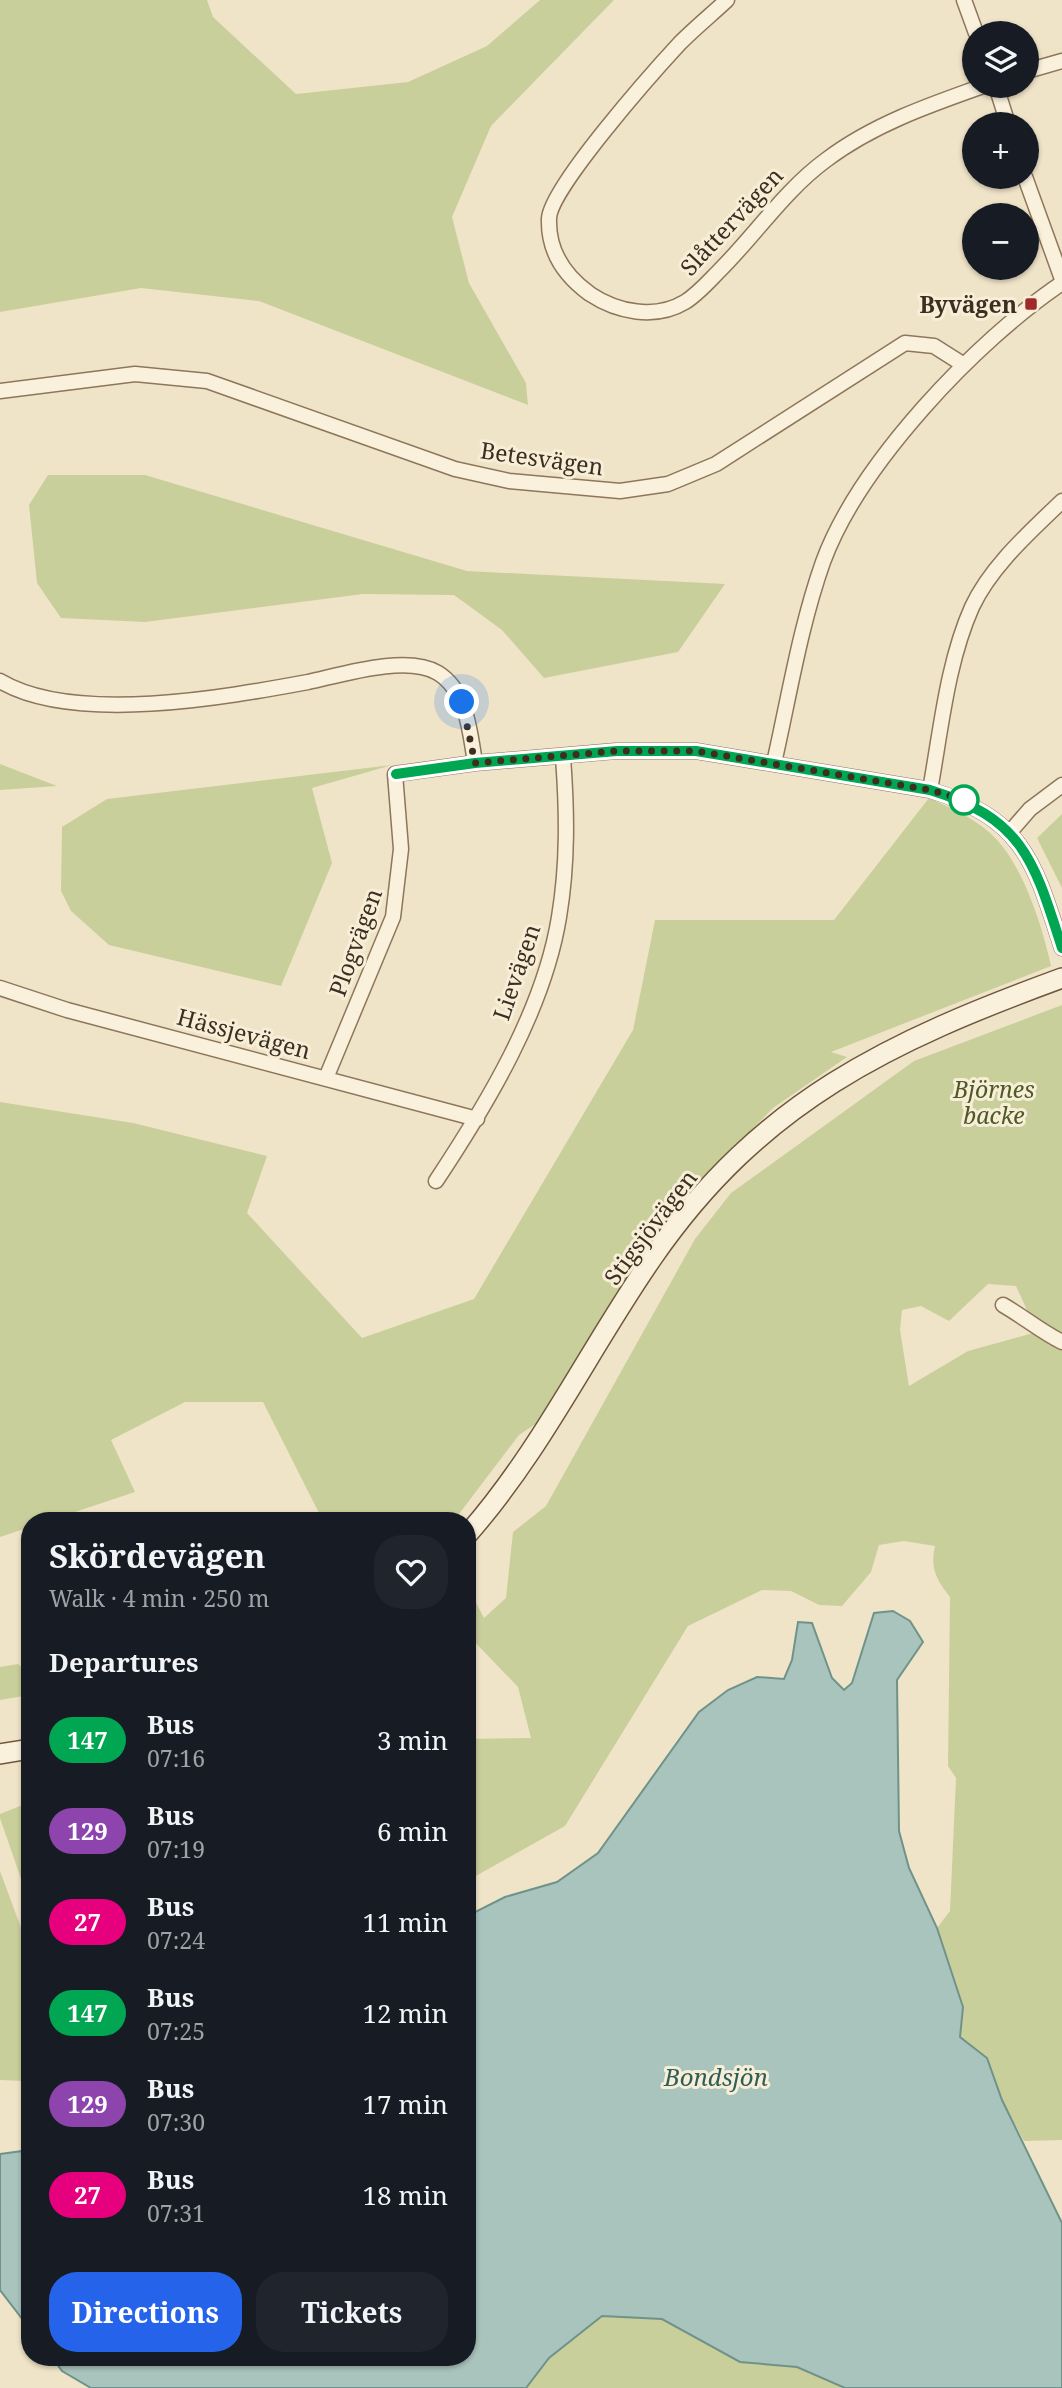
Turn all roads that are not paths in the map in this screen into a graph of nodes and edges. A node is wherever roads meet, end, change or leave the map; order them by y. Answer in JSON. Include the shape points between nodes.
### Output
{"nodes":[{"id":1,"x":727,"y":0,"type":"edge"},
{"id":2,"x":964,"y":0,"type":"edge"},
{"id":3,"x":972,"y":21,"type":"edge"},
{"id":4,"x":1062,"y":61,"type":"edge"},
{"id":5,"x":1039,"y":68,"type":"edge"},
{"id":6,"x":962,"y":94,"type":"edge"},
{"id":7,"x":1029,"y":189,"type":"edge"},
{"id":8,"x":1062,"y":281,"type":"edge"},
{"id":9,"x":964,"y":365,"type":"junction"},
{"id":10,"x":0,"y":391,"type":"edge"},
{"id":11,"x":1062,"y":501,"type":"edge"},
{"id":12,"x":0,"y":681,"type":"edge"},
{"id":13,"x":564,"y":757,"type":"junction"},
{"id":14,"x":475,"y":763,"type":"junction"},
{"id":15,"x":774,"y":763,"type":"junction"},
{"id":16,"x":1062,"y":785,"type":"edge"},
{"id":17,"x":930,"y":790,"type":"junction"},
{"id":18,"x":1010,"y":832,"type":"junction"},
{"id":19,"x":1062,"y":948,"type":"edge"},
{"id":20,"x":1062,"y":978,"type":"edge"},
{"id":21,"x":0,"y":988,"type":"edge"},
{"id":22,"x":326,"y":1077,"type":"junction"},
{"id":23,"x":477,"y":1119,"type":"junction"},
{"id":24,"x":436,"y":1181,"type":"dead end"},
{"id":25,"x":1003,"y":1305,"type":"dead end"},
{"id":26,"x":1062,"y":1342,"type":"edge"},
{"id":27,"x":476,"y":1523,"type":"edge"},
{"id":28,"x":21,"y":1750,"type":"edge"},
{"id":29,"x":0,"y":1754,"type":"edge"}],
"edges":[{"from":1,"to":6,"type":"street","name":"Slåttervägen","via":[[681,42],[550,207],[550,242],[573,281],[613,307],[660,312],[685,302],[798,182],[828,157],[902,117]]},
{"from":2,"to":3,"type":"street"},
{"from":4,"to":5,"type":"street"},
{"from":7,"to":8,"type":"street"},
{"from":8,"to":9,"type":"street"},
{"from":9,"to":10,"type":"street","name":"Betesvägen","via":[[934,346],[905,343],[716,464],[668,484],[620,491],[509,481],[455,469],[206,381],[135,374]]},
{"from":9,"to":15,"type":"street","via":[[875,469],[836,531],[811,603]]},
{"from":11,"to":17,"type":"street","via":[[990,578],[973,606],[954,666]]},
{"from":12,"to":14,"type":"street","via":[[34,695],[143,704],[206,700],[381,668],[420,666],[438,673],[462,702]]},
{"from":13,"to":14,"type":"street"},
{"from":13,"to":15,"type":"street","via":[[617,751],[696,751]]},
{"from":13,"to":23,"type":"street","name":"Lievägen","via":[[567,816],[559,919],[529,1011]]},
{"from":14,"to":22,"type":"street","name":"Plogvägen","via":[[396,774],[401,849],[393,916]]},
{"from":15,"to":17,"type":"street"},
{"from":16,"to":18,"type":"street","via":[[1030,809]]},
{"from":17,"to":18,"type":"street","via":[[964,800]]},
{"from":18,"to":19,"type":"street","via":[[1040,878]]},
{"from":20,"to":27,"type":"main road","name":"Stigsjövägen","via":[[932,1028],[870,1059],[814,1094],[747,1148],[682,1217],[652,1258],[545,1433]]},
{"from":21,"to":22,"type":"street","name":"Hässjevägen","via":[[67,1010]]},
{"from":22,"to":23,"type":"street","name":"Hässjevägen"},
{"from":23,"to":24,"type":"street","name":"Lievägen"},
{"from":25,"to":26,"type":"street","via":[[1033,1328]]},
{"from":28,"to":29,"type":"main road"}]}
